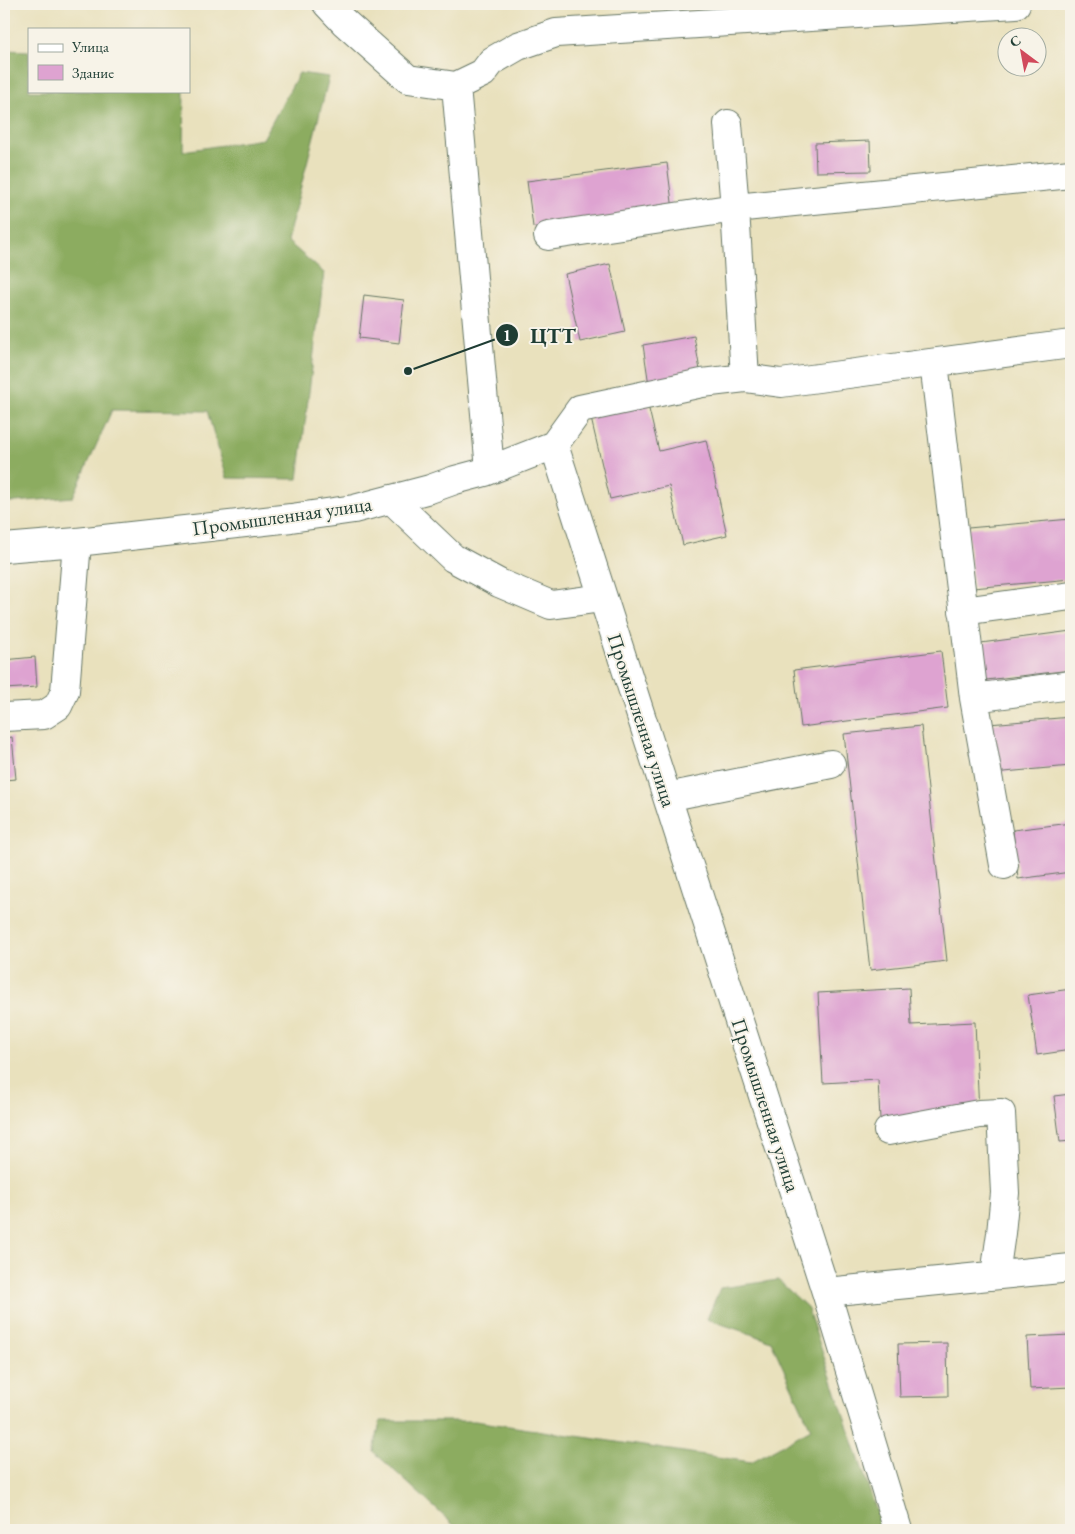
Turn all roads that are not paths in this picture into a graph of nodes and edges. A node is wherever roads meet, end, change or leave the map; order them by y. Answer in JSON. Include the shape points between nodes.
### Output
{"nodes":[{"id":1,"x":327,"y":4,"type":"edge"},
{"id":2,"x":1016,"y":4,"type":"edge"},
{"id":3,"x":688,"y":14,"type":"edge"},
{"id":4,"x":456,"y":86,"type":"junction"},
{"id":5,"x":728,"y":124,"type":"dead end"},
{"id":6,"x":1071,"y":174,"type":"edge"},
{"id":7,"x":735,"y":208,"type":"junction"},
{"id":8,"x":548,"y":236,"type":"dead end"},
{"id":9,"x":1071,"y":344,"type":"edge"},
{"id":10,"x":934,"y":363,"type":"junction"},
{"id":11,"x":746,"y":378,"type":"junction"},
{"id":12,"x":554,"y":445,"type":"junction"},
{"id":13,"x":490,"y":470,"type":"junction"},
{"id":14,"x":391,"y":500,"type":"junction"},
{"id":15,"x":77,"y":542,"type":"junction"},
{"id":16,"x":4,"y":548,"type":"edge"},
{"id":17,"x":1071,"y":596,"type":"edge"},
{"id":18,"x":602,"y":598,"type":"junction"},
{"id":19,"x":963,"y":611,"type":"junction"},
{"id":20,"x":1071,"y":685,"type":"edge"},
{"id":21,"x":974,"y":698,"type":"junction"},
{"id":22,"x":4,"y":717,"type":"edge"},
{"id":23,"x":831,"y":764,"type":"dead end"},
{"id":24,"x":667,"y":797,"type":"junction"},
{"id":25,"x":1004,"y":865,"type":"dead end"},
{"id":26,"x":888,"y":1131,"type":"dead end"},
{"id":27,"x":1071,"y":1268,"type":"edge"},
{"id":28,"x":995,"y":1275,"type":"junction"},
{"id":29,"x":826,"y":1292,"type":"junction"},
{"id":30,"x":898,"y":1530,"type":"edge"}],
"edges":[{"from":1,"to":4,"type":"street","via":[[408,79]]},
{"from":2,"to":3,"type":"street"},
{"from":3,"to":4,"type":"street","via":[[556,33],[518,46],[492,61],[483,74]]},
{"from":4,"to":13,"type":"street"},
{"from":5,"to":7,"type":"street"},
{"from":6,"to":7,"type":"street"},
{"from":7,"to":8,"type":"street"},
{"from":7,"to":11,"type":"street"},
{"from":9,"to":10,"type":"street"},
{"from":10,"to":11,"type":"street","via":[[781,383]]},
{"from":10,"to":19,"type":"street"},
{"from":11,"to":12,"type":"street","via":[[702,383],[580,409]]},
{"from":12,"to":13,"type":"street","name":"Промышленная улица"},
{"from":12,"to":18,"type":"street","name":"Промышленная улица"},
{"from":13,"to":14,"type":"street","name":"Промышленная улица"},
{"from":14,"to":15,"type":"street","name":"Промышленная улица","via":[[291,518]]},
{"from":14,"to":18,"type":"street","via":[[453,558],[499,583],[551,605]]},
{"from":15,"to":16,"type":"street","name":"Промышленная улица"},
{"from":15,"to":22,"type":"street","via":[[65,691],[58,706],[44,715]]},
{"from":17,"to":19,"type":"street"},
{"from":18,"to":24,"type":"street","name":"Промышленная улица"},
{"from":19,"to":21,"type":"street"},
{"from":20,"to":21,"type":"street"},
{"from":21,"to":25,"type":"street"},
{"from":23,"to":24,"type":"street"},
{"from":24,"to":29,"type":"street","name":"Промышленная улица"},
{"from":26,"to":28,"type":"street","via":[[1001,1113],[1004,1193]]},
{"from":27,"to":28,"type":"street"},
{"from":28,"to":29,"type":"street"},
{"from":29,"to":30,"type":"street","name":"Промышленная улица"}]}
